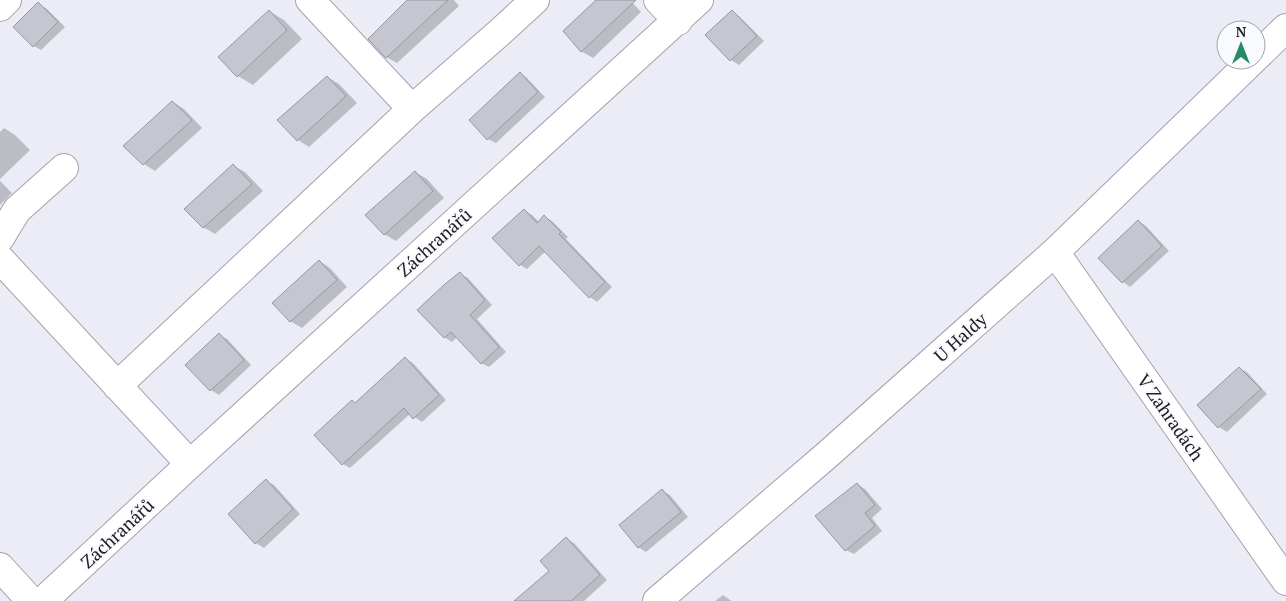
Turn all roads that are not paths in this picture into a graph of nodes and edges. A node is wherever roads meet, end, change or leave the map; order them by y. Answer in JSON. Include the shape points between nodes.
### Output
{"nodes":[{"id":1,"x":7,"y":0,"type":"edge"},
{"id":2,"x":310,"y":0,"type":"edge"},
{"id":3,"x":534,"y":0,"type":"edge"},
{"id":4,"x":658,"y":0,"type":"edge"},
{"id":5,"x":700,"y":0,"type":"edge"},
{"id":6,"x":0,"y":7,"type":"edge"},
{"id":7,"x":678,"y":20,"type":"junction"},
{"id":8,"x":1286,"y":28,"type":"edge"},
{"id":9,"x":1266,"y":47,"type":"edge"},
{"id":10,"x":1243,"y":70,"type":"edge"},
{"id":11,"x":412,"y":109,"type":"junction"},
{"id":12,"x":64,"y":168,"type":"dead end"},
{"id":13,"x":0,"y":238,"type":"edge"},
{"id":14,"x":1055,"y":252,"type":"junction"},
{"id":15,"x":0,"y":260,"type":"edge"},
{"id":16,"x":117,"y":386,"type":"junction"},
{"id":17,"x":190,"y":464,"type":"junction"},
{"id":18,"x":0,"y":567,"type":"edge"},
{"id":19,"x":1286,"y":582,"type":"edge"},
{"id":20,"x":31,"y":601,"type":"edge"},
{"id":21,"x":43,"y":601,"type":"edge"},
{"id":22,"x":657,"y":601,"type":"edge"}],
"edges":[{"from":1,"to":6,"type":"street"},
{"from":2,"to":11,"type":"street"},
{"from":3,"to":11,"type":"street"},
{"from":4,"to":7,"type":"street"},
{"from":5,"to":7,"type":"street","name":"Záchranářů"},
{"from":7,"to":17,"type":"street","name":"Záchranářů"},
{"from":8,"to":9,"type":"street"},
{"from":10,"to":14,"type":"street","name":"U Haldy"},
{"from":11,"to":16,"type":"street"},
{"from":12,"to":13,"type":"street","via":[[17,210]]},
{"from":14,"to":19,"type":"street","name":"V Zahradách"},
{"from":14,"to":22,"type":"street","name":"U Haldy"},
{"from":15,"to":16,"type":"street"},
{"from":16,"to":17,"type":"street"},
{"from":17,"to":21,"type":"street","name":"Záchranářů"},
{"from":18,"to":20,"type":"street"}]}
